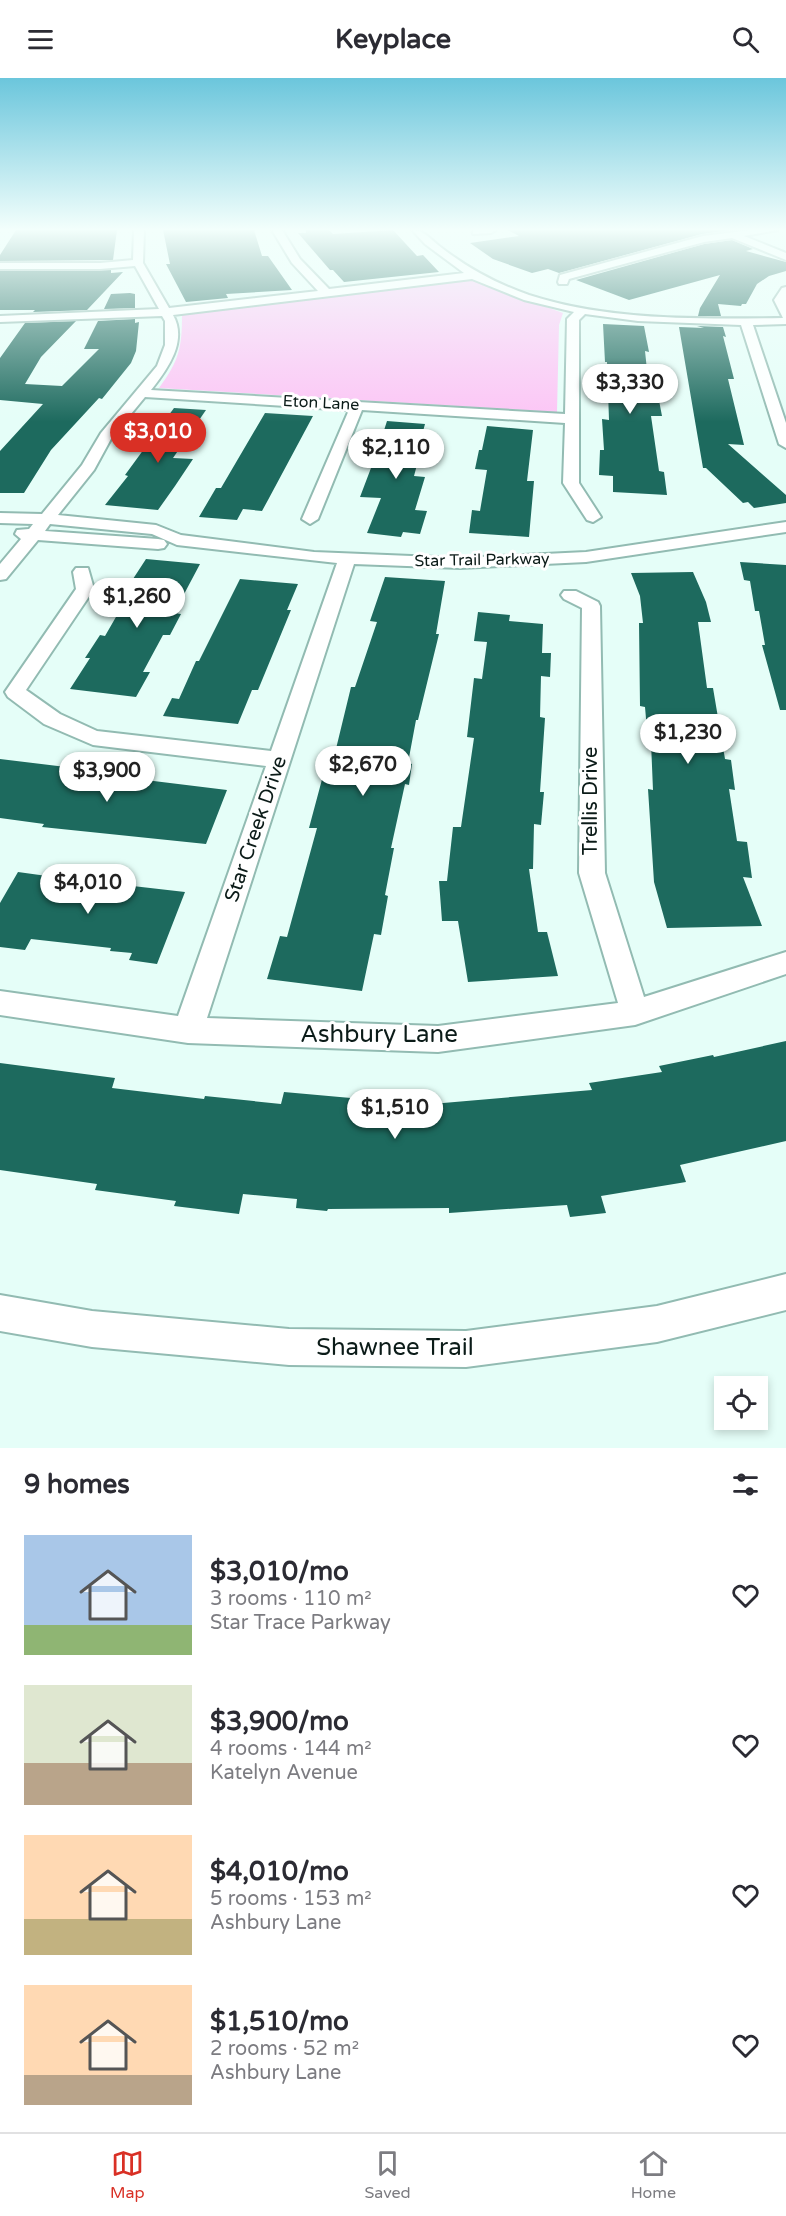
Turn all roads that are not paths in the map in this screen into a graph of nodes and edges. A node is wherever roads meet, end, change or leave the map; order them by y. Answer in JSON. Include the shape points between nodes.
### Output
{"nodes":[{"id":1,"x":157,"y":294,"type":"edge"},
{"id":2,"x":318,"y":294,"type":"edge"},
{"id":3,"x":519,"y":294,"type":"edge"},
{"id":4,"x":784,"y":294,"type":"edge"},
{"id":5,"x":583,"y":310,"type":"junction"},
{"id":6,"x":168,"y":312,"type":"junction"},
{"id":7,"x":786,"y":315,"type":"edge"},
{"id":8,"x":0,"y":319,"type":"edge"},
{"id":9,"x":786,"y":321,"type":"edge"},
{"id":10,"x":746,"y":323,"type":"junction"},
{"id":11,"x":143,"y":393,"type":"junction"},
{"id":12,"x":357,"y":406,"type":"junction"},
{"id":13,"x":570,"y":419,"type":"junction"},
{"id":14,"x":786,"y":444,"type":"edge"},
{"id":15,"x":593,"y":517,"type":"dead end"},
{"id":16,"x":0,"y":518,"type":"edge"},
{"id":17,"x":46,"y":519,"type":"junction"},
{"id":18,"x":310,"y":519,"type":"dead end"},
{"id":19,"x":786,"y":527,"type":"edge"},
{"id":20,"x":0,"y":532,"type":"edge"},
{"id":21,"x":33,"y":535,"type":"junction"},
{"id":22,"x":177,"y":540,"type":"junction"},
{"id":23,"x":347,"y":559,"type":"junction"},
{"id":24,"x":82,"y":572,"type":"dead end"},
{"id":25,"x":0,"y":575,"type":"edge"},
{"id":26,"x":570,"y":595,"type":"dead end"},
{"id":27,"x":279,"y":760,"type":"junction"},
{"id":28,"x":786,"y":963,"type":"edge"},
{"id":29,"x":0,"y":1003,"type":"edge"},
{"id":30,"x":635,"y":1013,"type":"junction"},
{"id":31,"x":188,"y":1030,"type":"junction"},
{"id":32,"x":786,"y":1292,"type":"edge"},
{"id":33,"x":0,"y":1313,"type":"edge"}],
"edges":[{"from":1,"to":6,"type":"street"},
{"from":2,"to":6,"type":"street"},
{"from":3,"to":5,"type":"street"},
{"from":4,"to":7,"type":"street","via":[[780,300]]},
{"from":5,"to":10,"type":"street"},
{"from":5,"to":13,"type":"street","via":[[573,319]]},
{"from":6,"to":8,"type":"street"},
{"from":6,"to":11,"type":"street","via":[[171,345],[163,367]]},
{"from":9,"to":10,"type":"street"},
{"from":10,"to":14,"type":"street"},
{"from":11,"to":12,"type":"street","name":"Eton Lane"},
{"from":11,"to":17,"type":"street","via":[[106,436],[89,467]]},
{"from":12,"to":13,"type":"street","name":"Eton Lane"},
{"from":12,"to":18,"type":"street"},
{"from":13,"to":15,"type":"street","via":[[571,483]]},
{"from":16,"to":17,"type":"street","name":"Star Trail Parkway"},
{"from":17,"to":21,"type":"street"},
{"from":17,"to":22,"type":"street","name":"Star Trail Parkway","via":[[156,530]]},
{"from":19,"to":23,"type":"street","name":"Star Trail Parkway","via":[[556,560],[460,563]]},
{"from":20,"to":21,"type":"street","name":"Star Trail Parkway"},
{"from":21,"to":22,"type":"street","name":"Star Trail Parkway","via":[[155,544]]},
{"from":21,"to":25,"type":"street"},
{"from":22,"to":23,"type":"street","name":"Star Trail Parkway"},
{"from":23,"to":27,"type":"street","name":"Star Creek Drive"},
{"from":24,"to":27,"type":"street","via":[[86,589],[15,692],[52,719],[93,738]]},
{"from":26,"to":30,"type":"street","name":"Trellis Drive","via":[[591,606],[592,873]]},
{"from":27,"to":31,"type":"street","name":"Star Creek Drive"},
{"from":28,"to":30,"type":"street","name":"Ashbury Lane"},
{"from":29,"to":31,"type":"street","name":"Ashbury Lane"},
{"from":30,"to":31,"type":"street","name":"Ashbury Lane","via":[[438,1039]]},
{"from":32,"to":33,"type":"street","name":"Shawnee Trail","via":[[657,1324],[466,1349],[289,1347],[92,1329]]}]}
